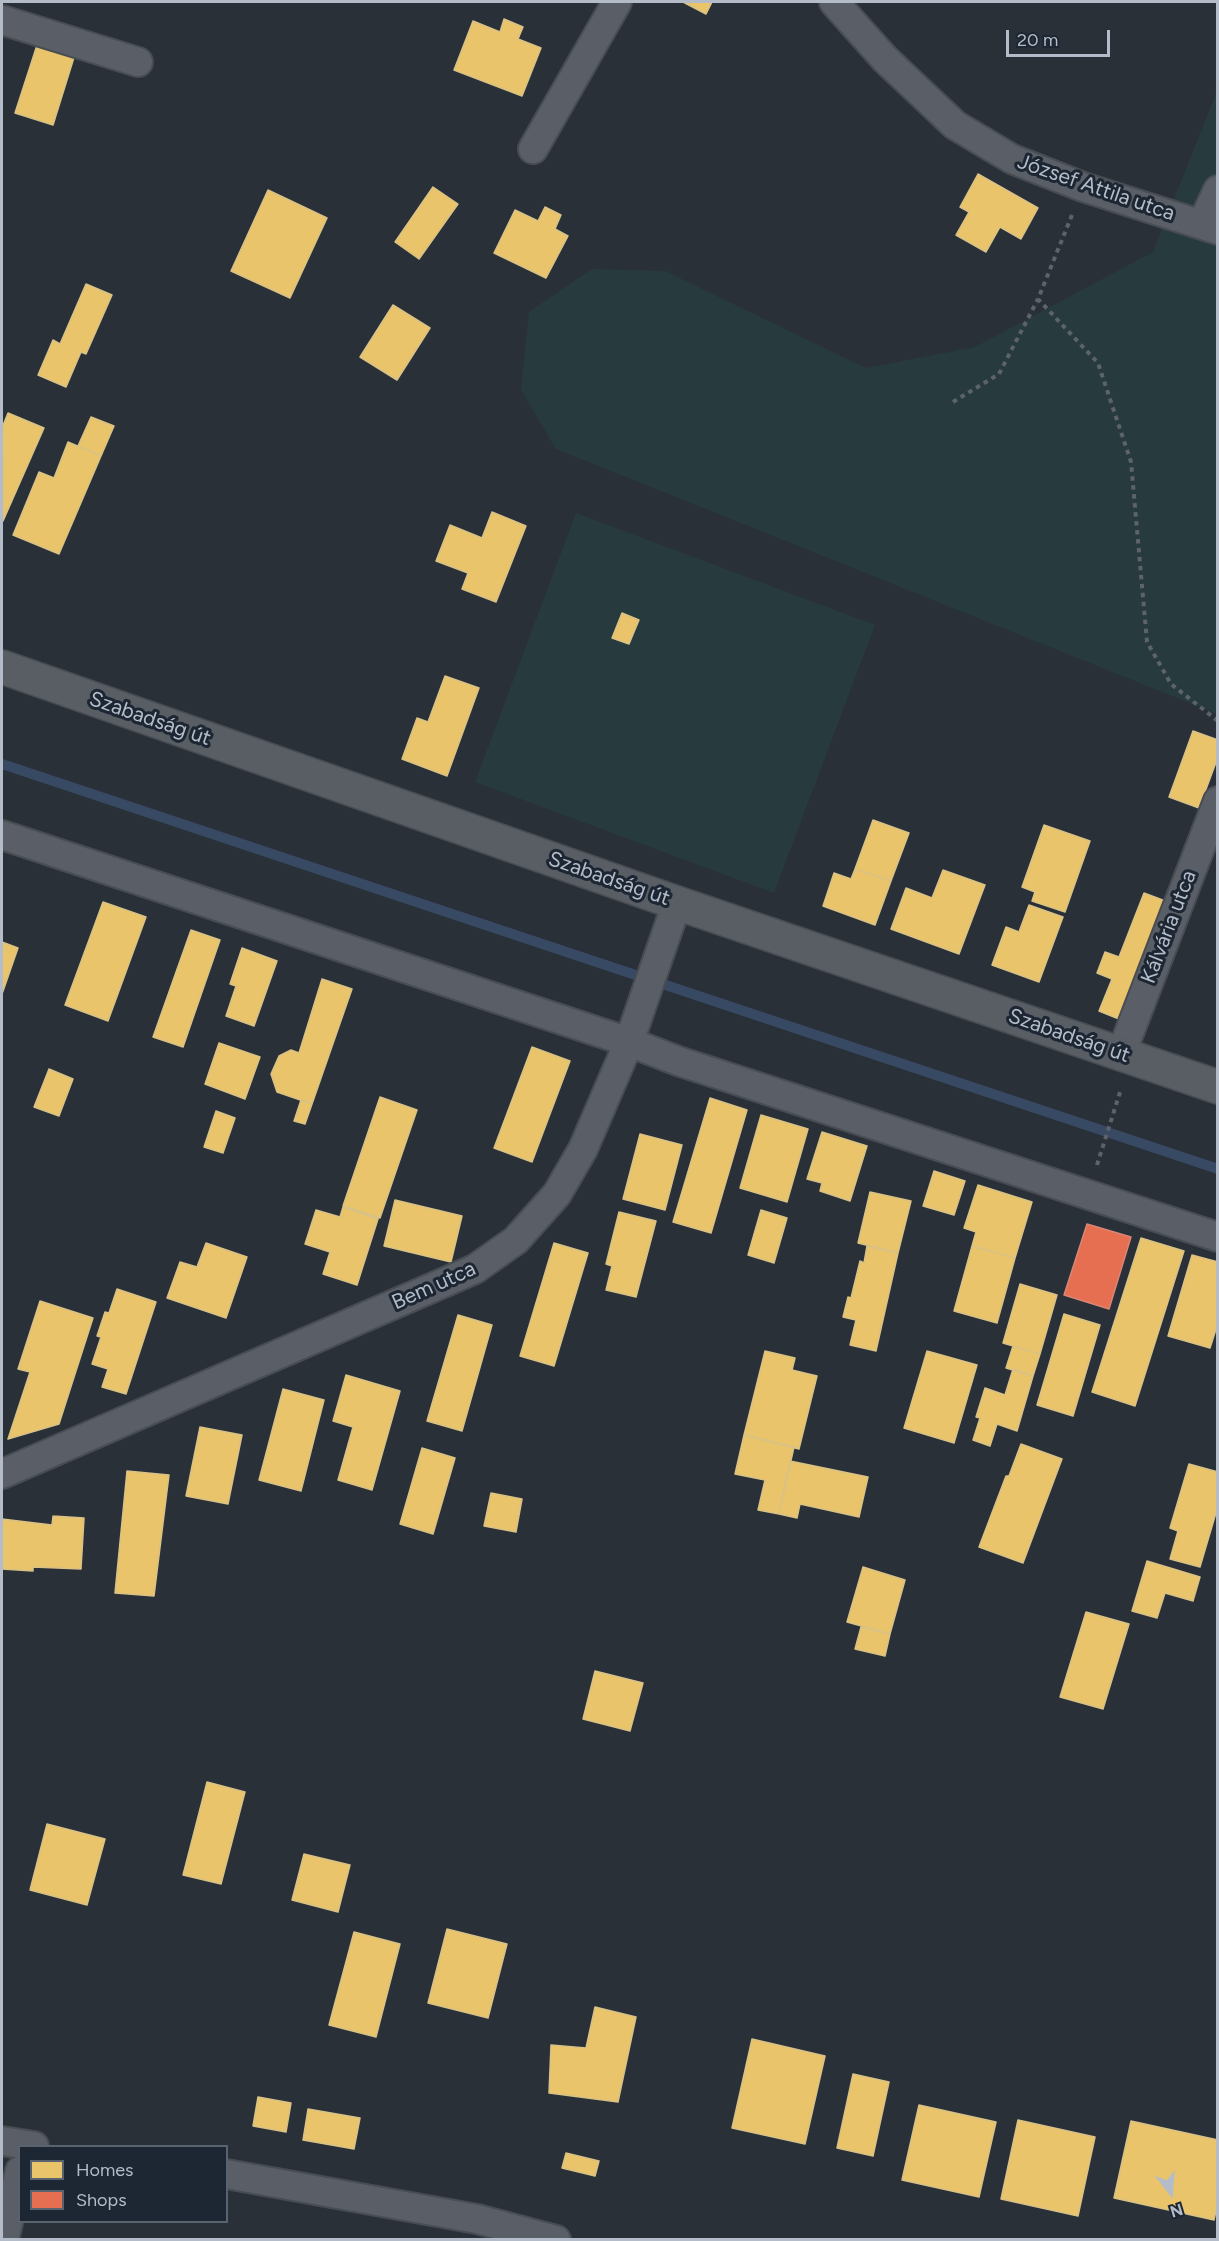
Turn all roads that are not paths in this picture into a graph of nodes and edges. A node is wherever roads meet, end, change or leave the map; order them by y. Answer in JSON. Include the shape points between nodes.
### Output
{"nodes":[{"id":1,"x":617,"y":2,"type":"edge"},
{"id":2,"x":834,"y":2,"type":"edge"},
{"id":3,"x":2,"y":20,"type":"edge"},
{"id":4,"x":138,"y":62,"type":"dead end"},
{"id":5,"x":533,"y":149,"type":"dead end"},
{"id":6,"x":1218,"y":190,"type":"edge"},
{"id":7,"x":1210,"y":227,"type":"edge"},
{"id":8,"x":2,"y":666,"type":"edge"},
{"id":9,"x":1218,"y":801,"type":"edge"},
{"id":10,"x":2,"y":835,"type":"edge"},
{"id":11,"x":677,"y":903,"type":"junction"},
{"id":12,"x":634,"y":1029,"type":"junction"},
{"id":13,"x":1121,"y":1054,"type":"junction"},
{"id":14,"x":1218,"y":1088,"type":"edge"},
{"id":15,"x":1218,"y":1237,"type":"edge"},
{"id":16,"x":2,"y":1474,"type":"edge"},
{"id":17,"x":18,"y":2166,"type":"edge"},
{"id":18,"x":228,"y":2175,"type":"edge"},
{"id":19,"x":4,"y":2240,"type":"edge"},
{"id":20,"x":556,"y":2240,"type":"edge"}],
"edges":[{"from":1,"to":5,"type":"street"},
{"from":2,"to":7,"type":"street","name":"József Attila utca","via":[[885,59],[955,125],[1012,159],[1083,187]]},
{"from":3,"to":4,"type":"street"},
{"from":6,"to":7,"type":"street"},
{"from":8,"to":11,"type":"main road","name":"Szabadság út"},
{"from":9,"to":13,"type":"street","name":"Kálvária utca"},
{"from":10,"to":12,"type":"street"},
{"from":11,"to":12,"type":"street","name":"Bem utca"},
{"from":11,"to":13,"type":"main road","name":"Szabadság út"},
{"from":12,"to":15,"type":"street","via":[[678,1061]]},
{"from":12,"to":16,"type":"street","name":"Bem utca","via":[[583,1149],[557,1194],[498,1255],[443,1283]]},
{"from":13,"to":14,"type":"main road","name":"Szabadság út"},
{"from":17,"to":19,"type":"street"},
{"from":18,"to":20,"type":"street","via":[[477,2219]]}]}
